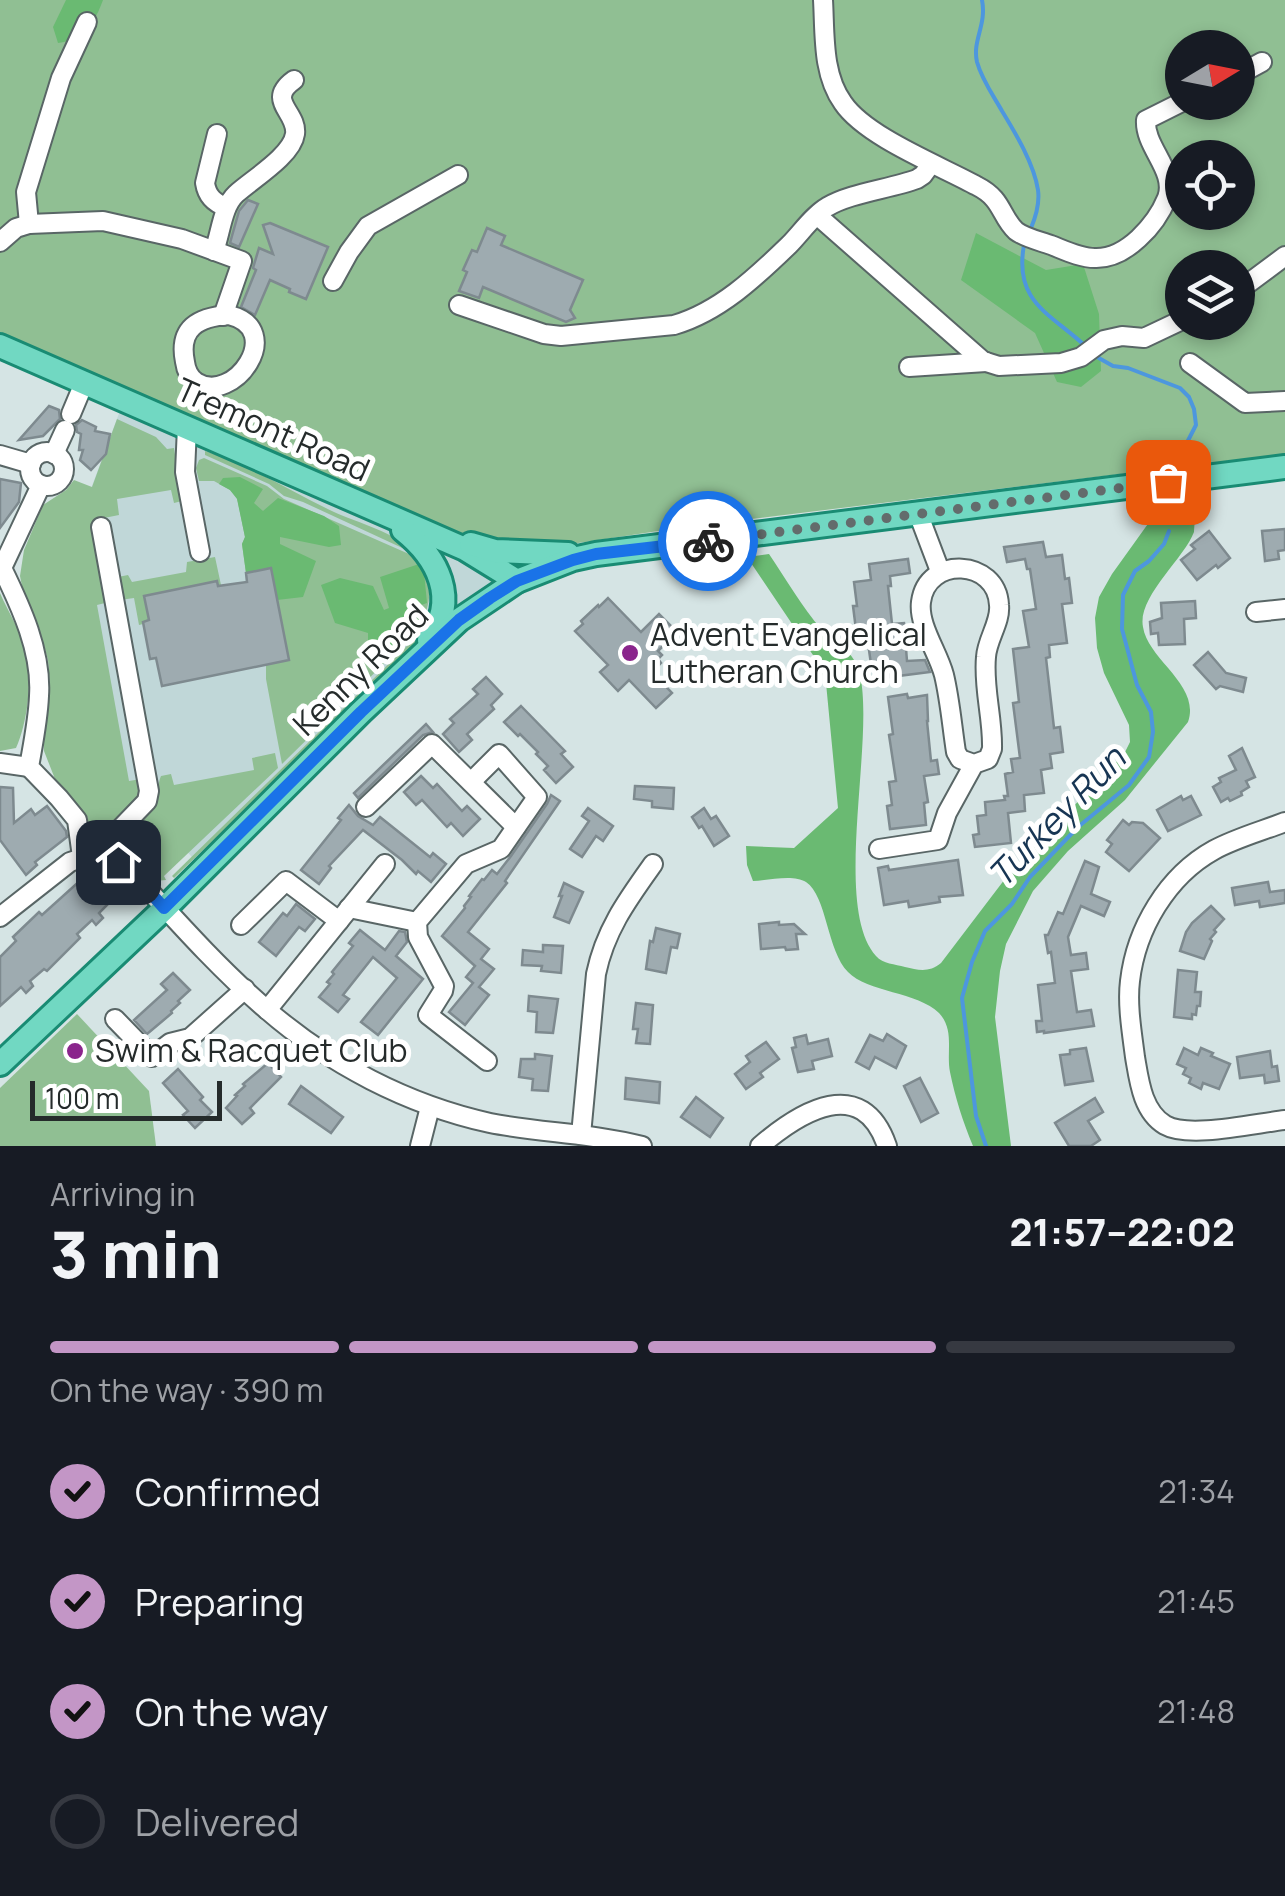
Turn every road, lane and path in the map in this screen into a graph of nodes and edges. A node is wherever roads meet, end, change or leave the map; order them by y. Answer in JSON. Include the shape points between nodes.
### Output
{"nodes":[{"id":1,"x":822,"y":0,"type":"edge"},
{"id":2,"x":86,"y":22,"type":"dead end"},
{"id":3,"x":1262,"y":62,"type":"dead end"},
{"id":4,"x":1255,"y":66,"type":"edge"},
{"id":5,"x":294,"y":80,"type":"dead end"},
{"id":6,"x":1165,"y":110,"type":"edge"},
{"id":7,"x":217,"y":134,"type":"dead end"},
{"id":8,"x":931,"y":164,"type":"junction"},
{"id":9,"x":458,"y":175,"type":"dead end"},
{"id":10,"x":226,"y":207,"type":"junction"},
{"id":11,"x":818,"y":216,"type":"junction"},
{"id":12,"x":29,"y":224,"type":"junction"},
{"id":13,"x":0,"y":242,"type":"edge"},
{"id":14,"x":214,"y":251,"type":"junction"},
{"id":15,"x":1285,"y":256,"type":"edge"},
{"id":16,"x":1255,"y":278,"type":"edge"},
{"id":17,"x":332,"y":280,"type":"dead end"},
{"id":18,"x":460,"y":305,"type":"dead end"},
{"id":19,"x":224,"y":316,"type":"junction"},
{"id":20,"x":1165,"y":328,"type":"edge"},
{"id":21,"x":0,"y":346,"type":"edge"},
{"id":22,"x":987,"y":362,"type":"junction"},
{"id":23,"x":1190,"y":364,"type":"dead end"},
{"id":24,"x":909,"y":368,"type":"dead end"},
{"id":25,"x":84,"y":383,"type":"junction"},
{"id":26,"x":1285,"y":401,"type":"edge"},
{"id":27,"x":187,"y":428,"type":"junction"},
{"id":28,"x":0,"y":454,"type":"edge"},
{"id":29,"x":54,"y":454,"type":"junction"},
{"id":30,"x":31,"y":464,"type":"junction"},
{"id":31,"x":1285,"y":467,"type":"edge"},
{"id":32,"x":41,"y":485,"type":"junction"},
{"id":33,"x":366,"y":506,"type":"junction"},
{"id":34,"x":918,"y":513,"type":"junction"},
{"id":35,"x":101,"y":527,"type":"dead end"},
{"id":36,"x":200,"y":552,"type":"dead end"},
{"id":37,"x":596,"y":554,"type":"junction"},
{"id":38,"x":1,"y":568,"type":"edge"},
{"id":39,"x":940,"y":571,"type":"junction"},
{"id":40,"x":517,"y":581,"type":"junction"},
{"id":41,"x":1285,"y":608,"type":"edge"},
{"id":42,"x":1256,"y":612,"type":"dead end"},
{"id":43,"x":412,"y":664,"type":"junction"},
{"id":44,"x":0,"y":764,"type":"edge"},
{"id":45,"x":974,"y":764,"type":"junction"},
{"id":46,"x":29,"y":767,"type":"junction"},
{"id":47,"x":471,"y":782,"type":"junction"},
{"id":48,"x":366,"y":807,"type":"dead end"},
{"id":49,"x":1285,"y":822,"type":"edge"},
{"id":50,"x":516,"y":827,"type":"junction"},
{"id":51,"x":878,"y":849,"type":"dead end"},
{"id":52,"x":82,"y":858,"type":"junction"},
{"id":53,"x":115,"y":861,"type":"junction"},
{"id":54,"x":385,"y":864,"type":"dead end"},
{"id":55,"x":653,"y":864,"type":"dead end"},
{"id":56,"x":164,"y":908,"type":"junction"},
{"id":57,"x":344,"y":914,"type":"junction"},
{"id":58,"x":0,"y":917,"type":"edge"},
{"id":59,"x":417,"y":922,"type":"junction"},
{"id":60,"x":241,"y":925,"type":"dead end"},
{"id":61,"x":244,"y":989,"type":"junction"},
{"id":62,"x":267,"y":1010,"type":"junction"},
{"id":63,"x":115,"y":1019,"type":"dead end"},
{"id":64,"x":486,"y":1062,"type":"dead end"},
{"id":65,"x":0,"y":1064,"type":"edge"},
{"id":66,"x":430,"y":1106,"type":"junction"},
{"id":67,"x":1285,"y":1120,"type":"edge"},
{"id":68,"x":581,"y":1135,"type":"junction"},
{"id":69,"x":420,"y":1146,"type":"edge"},
{"id":70,"x":642,"y":1146,"type":"edge"},
{"id":71,"x":760,"y":1146,"type":"edge"},
{"id":72,"x":888,"y":1146,"type":"edge"}],
"edges":[{"from":1,"to":8,"type":"street","via":[[827,64],[842,102],[866,126]]},
{"from":2,"to":12,"type":"street","via":[[26,192]]},
{"from":3,"to":4,"type":"street"},
{"from":5,"to":10,"type":"street","via":[[282,96],[294,138]]},
{"from":6,"to":8,"type":"street","via":[[1146,120],[1146,129],[1168,179],[1168,196],[1144,234],[1106,257],[1082,256],[1019,233],[990,193]]},
{"from":7,"to":10,"type":"street","via":[[204,183]]},
{"from":8,"to":11,"type":"street","via":[[916,179],[845,198]]},
{"from":9,"to":17,"type":"street","via":[[368,226]]},
{"from":10,"to":14,"type":"street"},
{"from":11,"to":18,"type":"street","via":[[716,308],[674,325],[544,334]]},
{"from":11,"to":22,"type":"street"},
{"from":12,"to":13,"type":"street"},
{"from":12,"to":14,"type":"street","via":[[104,221]]},
{"from":14,"to":19,"type":"street","via":[[242,261]]},
{"from":15,"to":16,"type":"street"},
{"from":19,"to":19,"type":"street","via":[[195,325],[183,342],[187,370],[202,384],[232,380],[253,356],[246,322]]},
{"from":20,"to":22,"type":"street","via":[[1144,338],[1113,337],[1061,362]]},
{"from":21,"to":25,"type":"main road","name":"Tremont Road"},
{"from":22,"to":24,"type":"street"},
{"from":23,"to":26,"type":"street","via":[[1245,403]]},
{"from":25,"to":27,"type":"main road","name":"Tremont Road"},
{"from":25,"to":29,"type":"street"},
{"from":27,"to":33,"type":"main road","name":"Tremont Road"},
{"from":27,"to":36,"type":"street","via":[[185,472]]},
{"from":28,"to":30,"type":"street"},
{"from":29,"to":30,"type":"street","via":[[45,452]]},
{"from":29,"to":32,"type":"street","via":[[63,476]]},
{"from":30,"to":32,"type":"street"},
{"from":31,"to":34,"type":"main road","name":"Kenny Road"},
{"from":32,"to":38,"type":"street"},
{"from":33,"to":37,"type":"main road","via":[[495,551]]},
{"from":33,"to":40,"type":"main road","name":"Tremont Road","via":[[465,549]]},
{"from":33,"to":43,"type":"main road","via":[[421,544],[438,572],[442,613]]},
{"from":34,"to":37,"type":"main road","name":"Kenny Road"},
{"from":34,"to":39,"type":"street"},
{"from":35,"to":53,"type":"street","via":[[149,791],[120,830]]},
{"from":37,"to":40,"type":"main road","name":"Kenny Road"},
{"from":38,"to":46,"type":"street","via":[[36,657],[40,693]]},
{"from":39,"to":45,"type":"street","via":[[924,592],[922,615],[944,676],[956,752]]},
{"from":39,"to":45,"type":"street","via":[[976,571],[1000,604],[985,660],[992,749],[988,759]]},
{"from":40,"to":43,"type":"main road","name":"Kenny Road","via":[[459,620]]},
{"from":41,"to":42,"type":"street"},
{"from":43,"to":56,"type":"main road","name":"Kenny Road"},
{"from":44,"to":46,"type":"street"},
{"from":45,"to":51,"type":"street","via":[[938,840]]},
{"from":46,"to":52,"type":"street","via":[[77,820]]},
{"from":47,"to":48,"type":"street","via":[[432,744]]},
{"from":47,"to":50,"type":"street"},
{"from":47,"to":50,"type":"street","via":[[499,754],[537,797]]},
{"from":49,"to":67,"type":"street","via":[[1213,851],[1171,886],[1154,908],[1129,984],[1139,1083],[1164,1124],[1191,1132]]},
{"from":50,"to":59,"type":"street","via":[[501,848],[466,864]]},
{"from":52,"to":53,"type":"street"},
{"from":52,"to":58,"type":"street"},
{"from":53,"to":56,"type":"street"},
{"from":54,"to":57,"type":"street"},
{"from":55,"to":68,"type":"street","via":[[601,951]]},
{"from":56,"to":61,"type":"street"},
{"from":56,"to":65,"type":"main road","name":"Kenny Road"},
{"from":57,"to":59,"type":"street"},
{"from":57,"to":60,"type":"street","via":[[286,882]]},
{"from":57,"to":62,"type":"street"},
{"from":59,"to":64,"type":"street","via":[[418,938],[444,986],[428,1015]]},
{"from":61,"to":62,"type":"street"},
{"from":61,"to":63,"type":"street","via":[[190,1038],[152,1057]]},
{"from":62,"to":66,"type":"street","via":[[356,1072]]},
{"from":66,"to":68,"type":"street","via":[[491,1123]]},
{"from":66,"to":69,"type":"street"},
{"from":68,"to":70,"type":"street"},
{"from":71,"to":72,"type":"street","via":[[792,1120],[844,1104],[872,1116]]}]}
